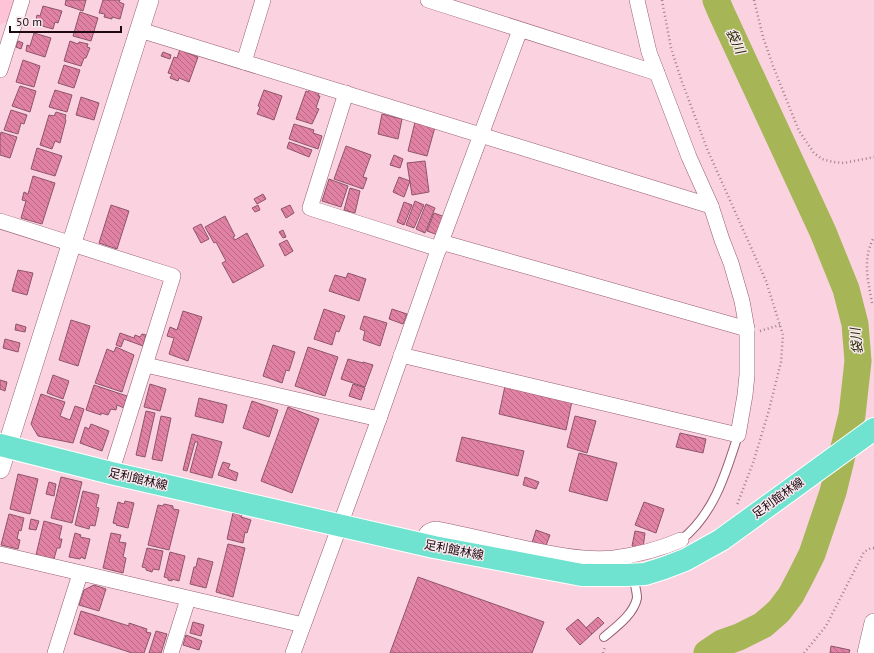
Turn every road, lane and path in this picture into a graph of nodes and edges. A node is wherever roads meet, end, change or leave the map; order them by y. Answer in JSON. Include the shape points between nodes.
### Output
{"nodes":[{"id":1,"x":22,"y":0,"type":"edge"},
{"id":2,"x":149,"y":0,"type":"edge"},
{"id":3,"x":263,"y":0,"type":"edge"},
{"id":4,"x":428,"y":0,"type":"edge"},
{"id":5,"x":637,"y":0,"type":"edge"},
{"id":6,"x":754,"y":0,"type":"edge"},
{"id":7,"x":140,"y":30,"type":"junction"},
{"id":8,"x":520,"y":30,"type":"junction"},
{"id":9,"x":6,"y":33,"type":"edge"},
{"id":10,"x":244,"y":62,"type":"junction"},
{"id":11,"x":0,"y":70,"type":"edge"},
{"id":12,"x":657,"y":73,"type":"junction"},
{"id":13,"x":346,"y":93,"type":"junction"},
{"id":14,"x":481,"y":135,"type":"junction"},
{"id":15,"x":874,"y":157,"type":"edge"},
{"id":16,"x":711,"y":206,"type":"junction"},
{"id":17,"x":0,"y":221,"type":"edge"},
{"id":18,"x":874,"y":237,"type":"edge"},
{"id":19,"x":72,"y":244,"type":"junction"},
{"id":20,"x":440,"y":246,"type":"junction"},
{"id":21,"x":872,"y":303,"type":"dead end"},
{"id":22,"x":780,"y":325,"type":"dead end"},
{"id":23,"x":746,"y":329,"type":"junction"},
{"id":24,"x":762,"y":330,"type":"dead end"},
{"id":25,"x":401,"y":355,"type":"junction"},
{"id":26,"x":146,"y":365,"type":"junction"},
{"id":27,"x":379,"y":419,"type":"junction"},
{"id":28,"x":874,"y":429,"type":"edge"},
{"id":29,"x":738,"y":435,"type":"junction"},
{"id":30,"x":4,"y":446,"type":"edge"},
{"id":31,"x":0,"y":469,"type":"edge"},
{"id":32,"x":111,"y":473,"type":"junction"},
{"id":33,"x":339,"y":524,"type":"junction"},
{"id":34,"x":681,"y":540,"type":"joint"},
{"id":35,"x":423,"y":544,"type":"junction"},
{"id":36,"x":874,"y":548,"type":"edge"},
{"id":37,"x":0,"y":554,"type":"edge"},
{"id":38,"x":80,"y":574,"type":"junction"},
{"id":39,"x":633,"y":575,"type":"junction"},
{"id":40,"x":188,"y":599,"type":"junction"},
{"id":41,"x":874,"y":623,"type":"edge"},
{"id":42,"x":303,"y":625,"type":"junction"},
{"id":43,"x":604,"y":636,"type":"dead end"},
{"id":44,"x":55,"y":653,"type":"edge"},
{"id":45,"x":170,"y":653,"type":"edge"},
{"id":46,"x":293,"y":653,"type":"edge"},
{"id":47,"x":804,"y":653,"type":"edge"},
{"id":48,"x":867,"y":653,"type":"edge"}],
"edges":[{"from":1,"to":9,"type":"street"},
{"from":2,"to":7,"type":"street"},
{"from":3,"to":10,"type":"street"},
{"from":4,"to":8,"type":"street"},
{"from":5,"to":12,"type":"street","via":[[649,52]]},
{"from":6,"to":15,"type":"path","via":[[773,66],[799,131],[814,153],[822,159],[844,163]]},
{"from":7,"to":10,"type":"street"},
{"from":7,"to":19,"type":"street"},
{"from":8,"to":12,"type":"street"},
{"from":8,"to":14,"type":"street"},
{"from":9,"to":11,"type":"street"},
{"from":10,"to":13,"type":"street"},
{"from":12,"to":16,"type":"street","via":[[686,150]]},
{"from":13,"to":14,"type":"street"},
{"from":13,"to":20,"type":"street","via":[[310,208]]},
{"from":14,"to":16,"type":"street"},
{"from":14,"to":20,"type":"street"},
{"from":16,"to":23,"type":"street","via":[[738,283]]},
{"from":17,"to":19,"type":"street"},
{"from":18,"to":21,"type":"path","via":[[867,254],[866,268]]},
{"from":19,"to":26,"type":"street","via":[[174,276]]},
{"from":19,"to":30,"type":"street"},
{"from":20,"to":23,"type":"street"},
{"from":20,"to":25,"type":"street"},
{"from":22,"to":24,"type":"path"},
{"from":23,"to":29,"type":"street","via":[[745,395]]},
{"from":25,"to":27,"type":"street"},
{"from":25,"to":29,"type":"street"},
{"from":26,"to":27,"type":"street"},
{"from":26,"to":32,"type":"street"},
{"from":27,"to":33,"type":"street"},
{"from":28,"to":39,"type":"main road","name":"足利館林線","via":[[721,540],[685,560],[645,574]]},
{"from":29,"to":34,"type":"lane","via":[[715,499]]},
{"from":30,"to":31,"type":"street"},
{"from":30,"to":32,"type":"main road","name":"足利館林線"},
{"from":32,"to":33,"type":"main road","name":"足利館林線"},
{"from":33,"to":35,"type":"main road","name":"足利館林線"},
{"from":33,"to":42,"type":"street"},
{"from":34,"to":35,"type":"street","via":[[644,553],[612,558],[541,552],[436,529],[425,535]]},
{"from":35,"to":39,"type":"main road","name":"足利館林線","via":[[582,575]]},
{"from":36,"to":47,"type":"path","via":[[864,552],[826,626]]},
{"from":37,"to":38,"type":"street"},
{"from":38,"to":40,"type":"street"},
{"from":38,"to":44,"type":"street"},
{"from":39,"to":43,"type":"lane","via":[[637,598],[633,608]]},
{"from":40,"to":42,"type":"street"},
{"from":40,"to":45,"type":"street"},
{"from":41,"to":48,"type":"street"},
{"from":42,"to":46,"type":"street"}]}
